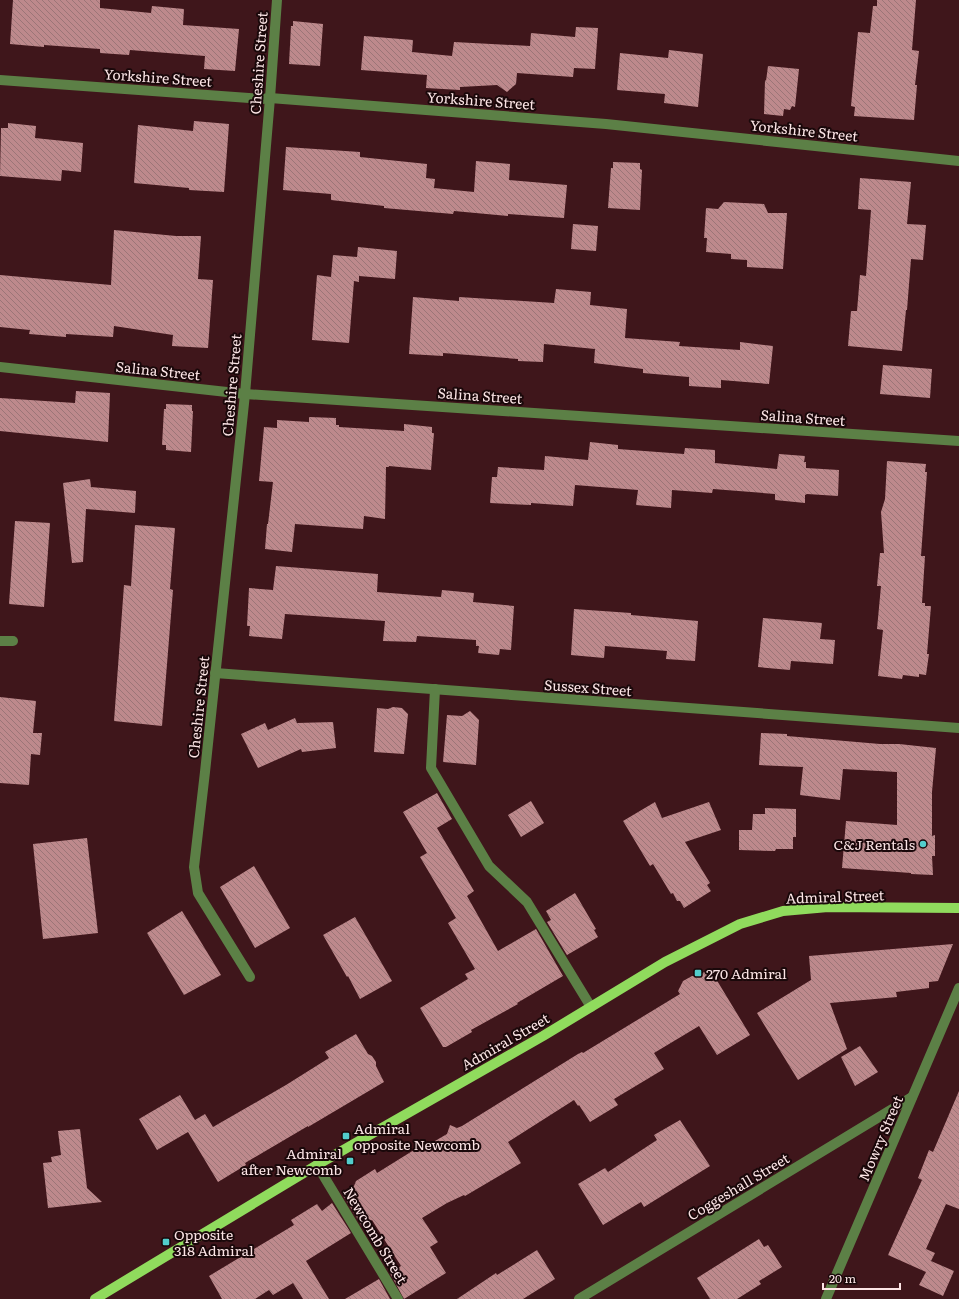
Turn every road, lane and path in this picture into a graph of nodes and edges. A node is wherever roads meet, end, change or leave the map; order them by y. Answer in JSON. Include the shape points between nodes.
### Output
{"nodes":[{"id":1,"x":277,"y":0,"type":"edge"},
{"id":2,"x":0,"y":80,"type":"edge"},
{"id":3,"x":270,"y":98,"type":"junction"},
{"id":4,"x":959,"y":161,"type":"edge"},
{"id":5,"x":0,"y":366,"type":"edge"},
{"id":6,"x":245,"y":394,"type":"junction"},
{"id":7,"x":959,"y":441,"type":"edge"},
{"id":8,"x":0,"y":641,"type":"edge"},
{"id":9,"x":13,"y":641,"type":"dead end"},
{"id":10,"x":215,"y":673,"type":"junction"},
{"id":11,"x":435,"y":690,"type":"junction"},
{"id":12,"x":959,"y":728,"type":"edge"},
{"id":13,"x":959,"y":908,"type":"edge"},
{"id":14,"x":250,"y":977,"type":"dead end"},
{"id":15,"x":959,"y":988,"type":"edge"},
{"id":16,"x":590,"y":1007,"type":"junction"},
{"id":17,"x":912,"y":1097,"type":"junction"},
{"id":18,"x":317,"y":1165,"type":"junction"},
{"id":19,"x":95,"y":1299,"type":"edge"},
{"id":20,"x":398,"y":1299,"type":"edge"},
{"id":21,"x":579,"y":1299,"type":"edge"},
{"id":22,"x":826,"y":1299,"type":"edge"}],
"edges":[{"from":1,"to":3,"type":"street","name":"Cheshire Street"},
{"from":2,"to":3,"type":"street","name":"Yorkshire Street","via":[[254,99]]},
{"from":3,"to":4,"type":"street","name":"Yorkshire Street","via":[[606,124]]},
{"from":3,"to":6,"type":"street","name":"Cheshire Street"},
{"from":5,"to":6,"type":"street","name":"Salina Street"},
{"from":6,"to":7,"type":"street","name":"Salina Street"},
{"from":6,"to":10,"type":"street","name":"Cheshire Street"},
{"from":8,"to":9,"type":"street"},
{"from":10,"to":11,"type":"street","name":"Sussex Street"},
{"from":10,"to":14,"type":"street","name":"Cheshire Street","via":[[194,867],[198,893]]},
{"from":11,"to":12,"type":"street","name":"Sussex Street"},
{"from":11,"to":16,"type":"street","via":[[431,768],[489,866],[527,902]]},
{"from":13,"to":16,"type":"main road","name":"Admiral Street","via":[[828,907],[784,911],[740,924],[665,962]]},
{"from":15,"to":17,"type":"street","name":"Mowry Street"},
{"from":16,"to":18,"type":"main road","name":"Admiral Street"},
{"from":17,"to":21,"type":"street","name":"Coggeshall Street"},
{"from":17,"to":22,"type":"street","name":"Mowry Street"},
{"from":18,"to":19,"type":"main road","name":"Admiral Street"},
{"from":18,"to":20,"type":"street","name":"Newcomb Street"}]}
